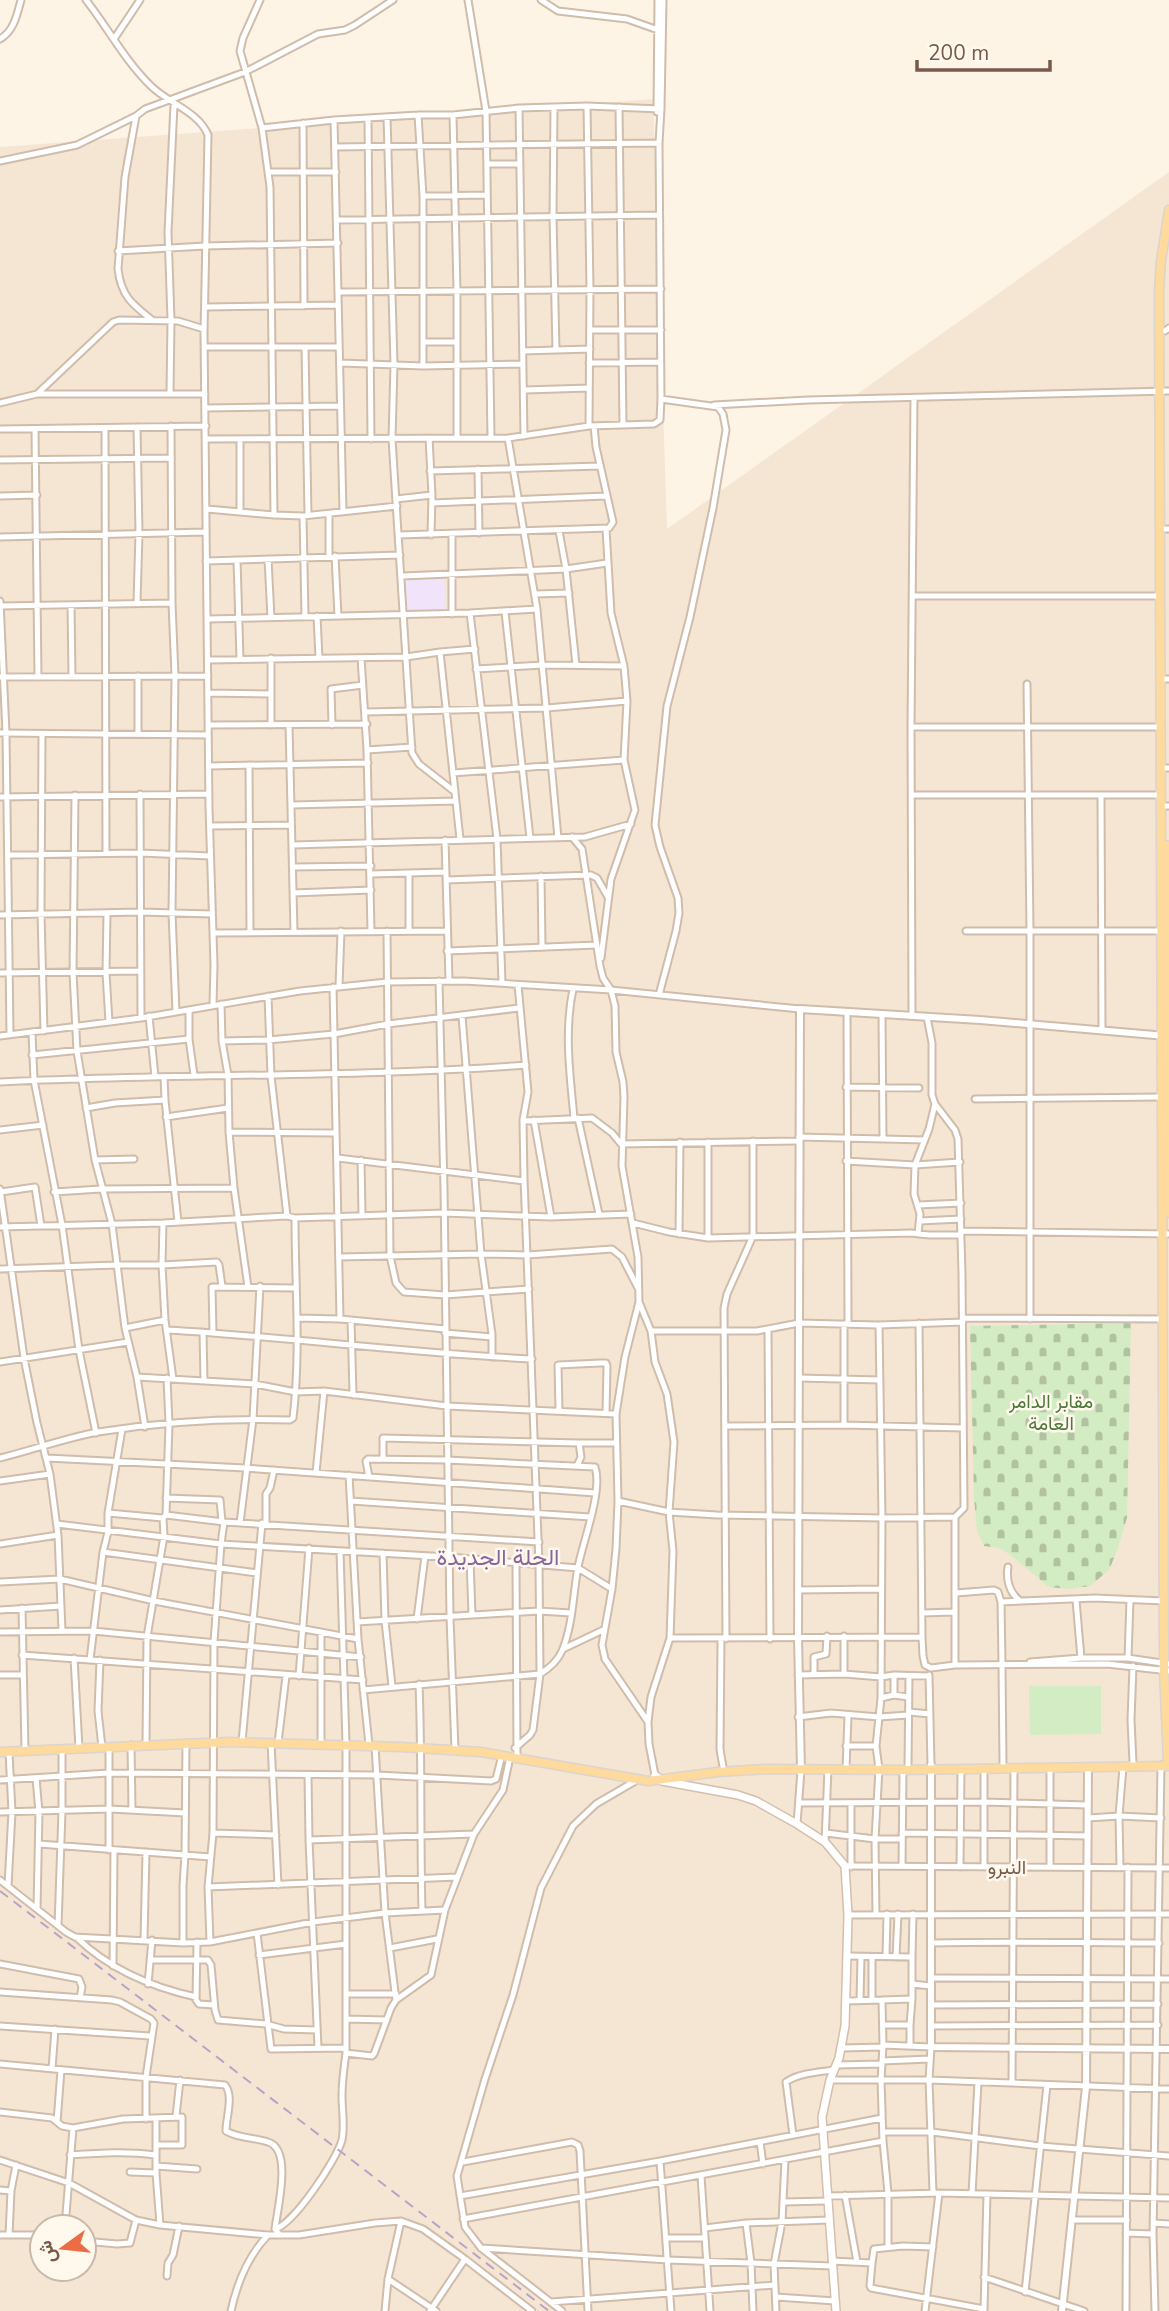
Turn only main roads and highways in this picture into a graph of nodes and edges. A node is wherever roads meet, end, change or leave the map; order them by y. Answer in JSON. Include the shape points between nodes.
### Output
{"nodes":[{"id":1,"x":1169,"y":210,"type":"edge"},
{"id":2,"x":1169,"y":240,"type":"edge"},
{"id":3,"x":1167,"y":330,"type":"edge"},
{"id":4,"x":1165,"y":391,"type":"edge"},
{"id":5,"x":1164,"y":459,"type":"edge"},
{"id":6,"x":1167,"y":529,"type":"edge"},
{"id":7,"x":1167,"y":679,"type":"edge"},
{"id":8,"x":1167,"y":768,"type":"edge"},
{"id":9,"x":1167,"y":806,"type":"edge"},
{"id":10,"x":1168,"y":899,"type":"edge"},
{"id":11,"x":1168,"y":978,"type":"edge"},
{"id":12,"x":1165,"y":1036,"type":"edge"},
{"id":13,"x":1169,"y":1173,"type":"edge"},
{"id":14,"x":1169,"y":1213,"type":"edge"},
{"id":15,"x":1166,"y":1234,"type":"edge"},
{"id":16,"x":1168,"y":1337,"type":"edge"},
{"id":17,"x":1169,"y":1358,"type":"edge"},
{"id":18,"x":1169,"y":1440,"type":"edge"},
{"id":19,"x":1167,"y":1449,"type":"edge"},
{"id":20,"x":1167,"y":1563,"type":"edge"},
{"id":21,"x":1169,"y":1636,"type":"edge"},
{"id":22,"x":1167,"y":1667,"type":"edge"},
{"id":23,"x":1169,"y":1695,"type":"edge"},
{"id":24,"x":1169,"y":1720,"type":"edge"},
{"id":25,"x":4,"y":1752,"type":"edge"},
{"id":26,"x":1166,"y":1764,"type":"edge"},
{"id":27,"x":766,"y":1767,"type":"junction"},
{"id":28,"x":931,"y":1767,"type":"junction"},
{"id":29,"x":650,"y":1779,"type":"junction"},
{"id":30,"x":836,"y":2311,"type":"edge"}],
"edges":[{"from":1,"to":4,"type":"main road","via":[[1159,291]]},
{"from":2,"to":3,"type":"main road","via":[[1164,294]]},
{"from":3,"to":4,"type":"main road"},
{"from":4,"to":5,"type":"main road"},
{"from":5,"to":6,"type":"main road"},
{"from":5,"to":12,"type":"main road","via":[[1160,727]]},
{"from":6,"to":7,"type":"main road"},
{"from":7,"to":8,"type":"main road"},
{"from":8,"to":9,"type":"main road"},
{"from":9,"to":10,"type":"main road"},
{"from":10,"to":11,"type":"main road"},
{"from":11,"to":12,"type":"main road"},
{"from":12,"to":13,"type":"main road"},
{"from":12,"to":15,"type":"main road"},
{"from":13,"to":14,"type":"main road"},
{"from":15,"to":16,"type":"main road","via":[[1164,1318]]},
{"from":16,"to":17,"type":"main road"},
{"from":16,"to":19,"type":"main road"},
{"from":18,"to":19,"type":"main road"},
{"from":19,"to":20,"type":"main road"},
{"from":20,"to":21,"type":"main road"},
{"from":20,"to":22,"type":"main road"},
{"from":21,"to":22,"type":"main road"},
{"from":22,"to":26,"type":"main road"},
{"from":23,"to":24,"type":"main road"},
{"from":25,"to":29,"type":"main road","via":[[214,1742],[346,1744],[455,1750]]},
{"from":26,"to":28,"type":"main road"},
{"from":26,"to":28,"type":"main road"},
{"from":27,"to":28,"type":"main road"},
{"from":27,"to":29,"type":"main road"},
{"from":27,"to":29,"type":"main road","via":[[723,1767]]},
{"from":29,"to":30,"type":"main road","via":[[756,1801],[825,1842],[848,1867],[842,2048],[823,2109]]}]}
